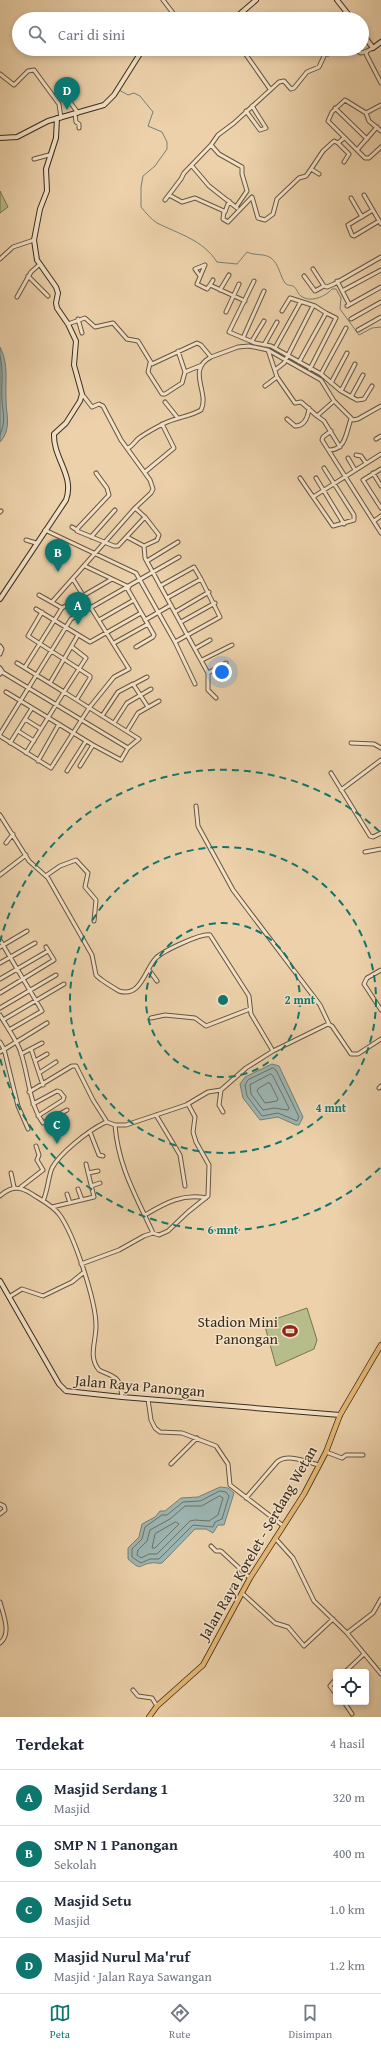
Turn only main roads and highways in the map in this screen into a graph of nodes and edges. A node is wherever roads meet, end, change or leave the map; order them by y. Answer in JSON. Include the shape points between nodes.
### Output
{"nodes":[{"id":1,"x":381,"y":1345,"type":"edge"},
{"id":2,"x":149,"y":1717,"type":"edge"}],
"edges":[{"from":1,"to":2,"type":"main road","name":"Jalan Raya Korelet - Serdang Wetan","via":[[340,1415],[326,1452],[304,1494],[241,1593],[203,1665],[157,1706]]}]}
